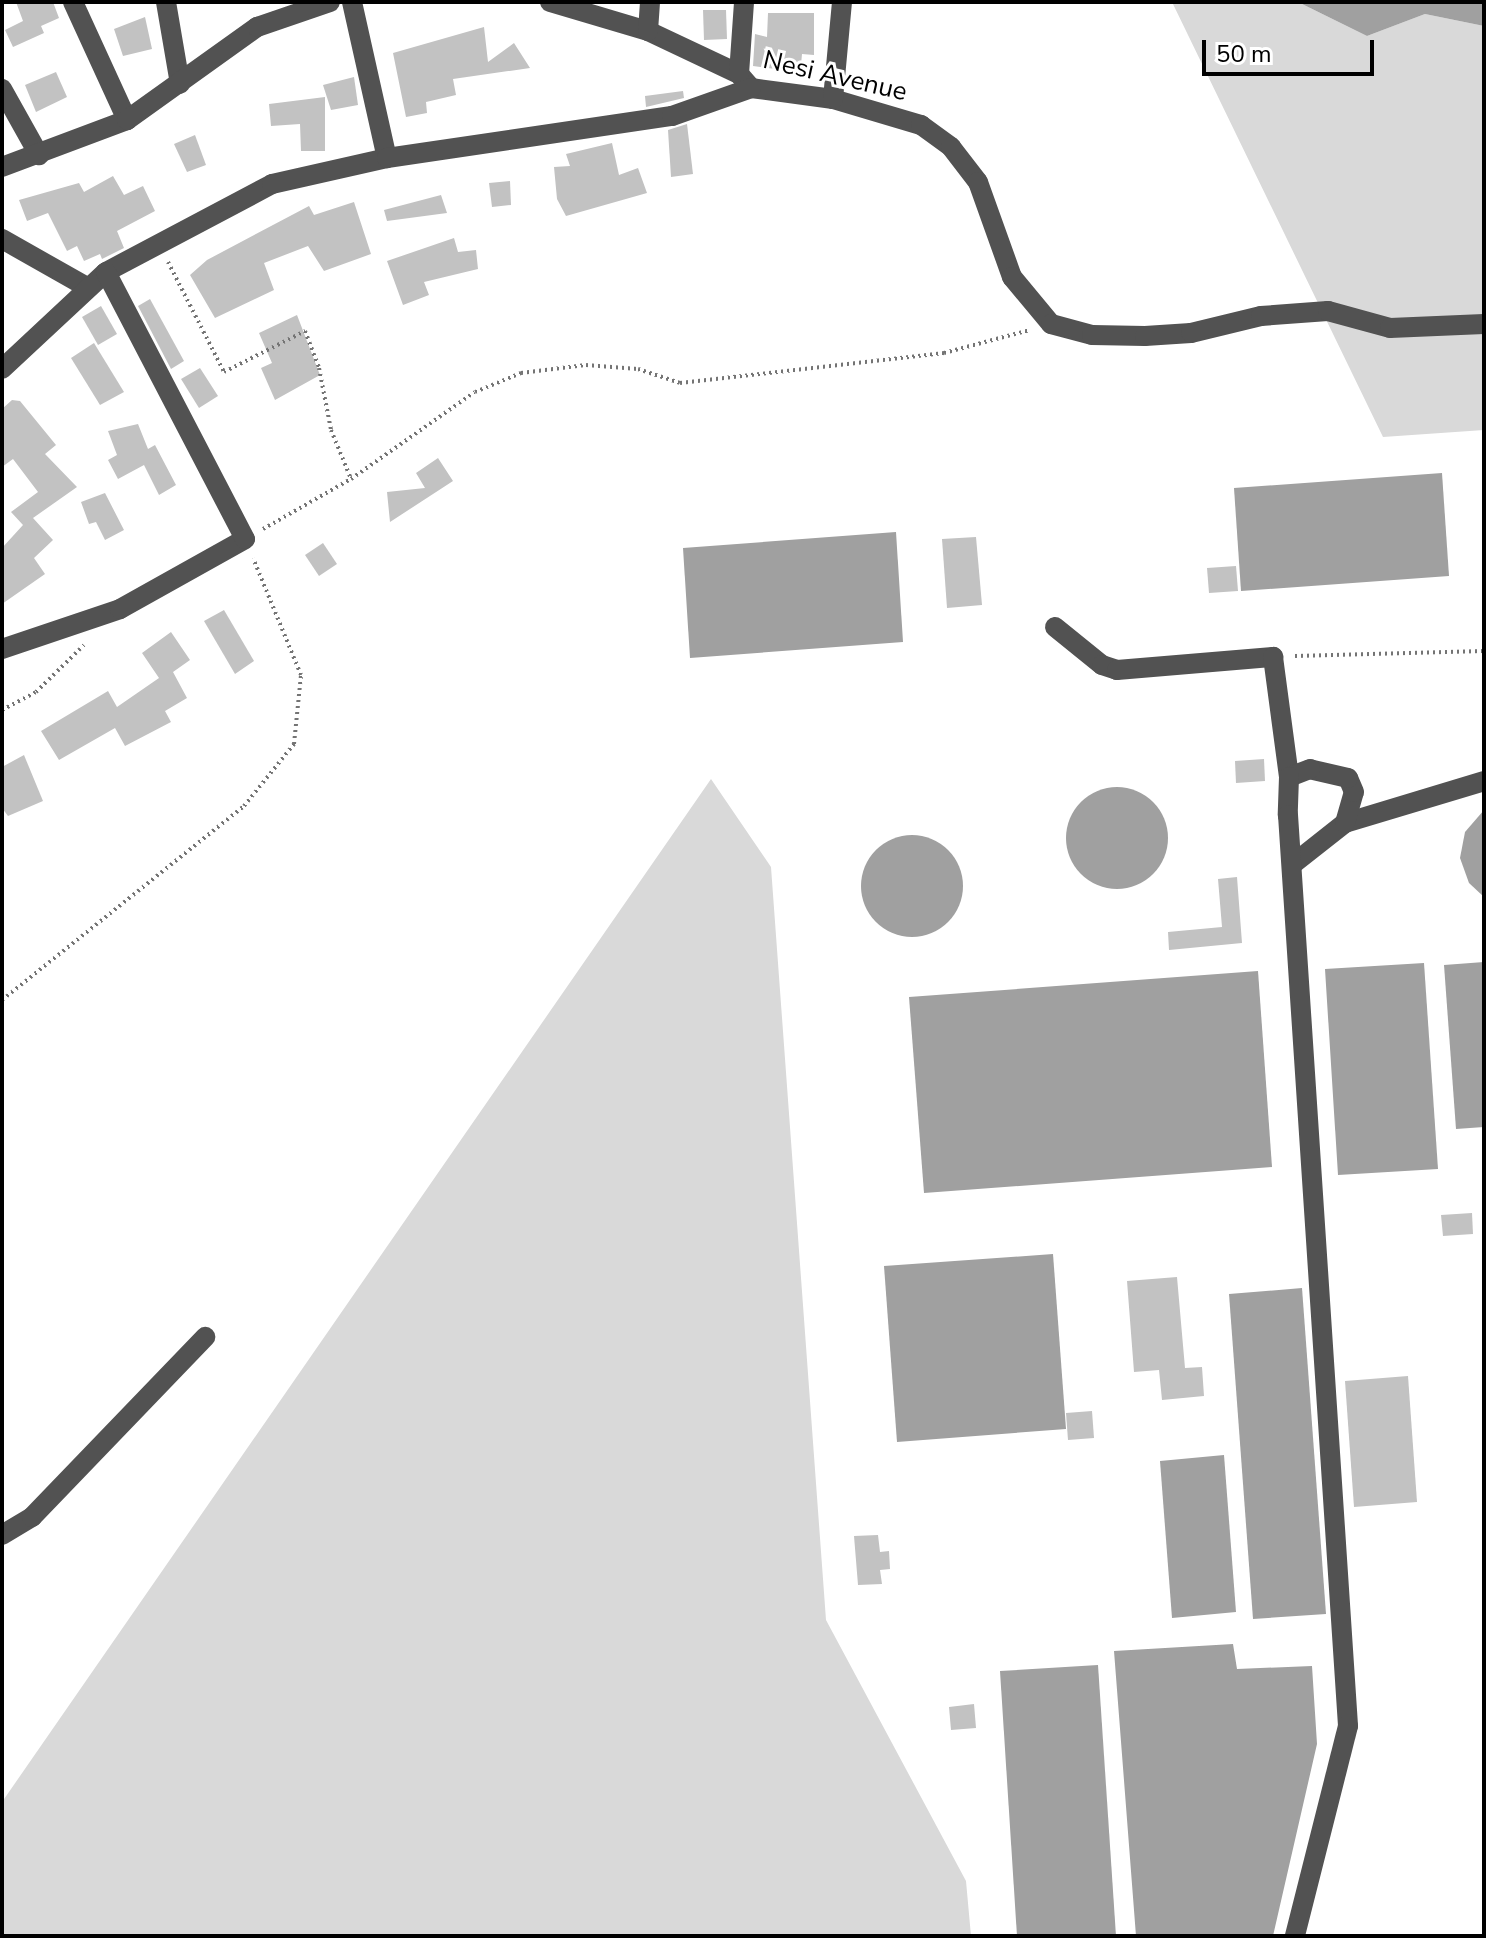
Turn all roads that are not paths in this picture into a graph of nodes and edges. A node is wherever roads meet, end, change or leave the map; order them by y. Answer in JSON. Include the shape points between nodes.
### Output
{"nodes":[{"id":1,"x":73,"y":2,"type":"edge"},
{"id":2,"x":166,"y":2,"type":"edge"},
{"id":3,"x":330,"y":2,"type":"edge"},
{"id":4,"x":352,"y":2,"type":"edge"},
{"id":5,"x":551,"y":2,"type":"edge"},
{"id":6,"x":650,"y":2,"type":"edge"},
{"id":7,"x":744,"y":2,"type":"edge"},
{"id":8,"x":842,"y":2,"type":"edge"},
{"id":9,"x":648,"y":31,"type":"junction"},
{"id":10,"x":745,"y":81,"type":"junction"},
{"id":11,"x":180,"y":84,"type":"junction"},
{"id":12,"x":2,"y":89,"type":"edge"},
{"id":13,"x":833,"y":99,"type":"junction"},
{"id":14,"x":127,"y":120,"type":"junction"},
{"id":15,"x":39,"y":155,"type":"junction"},
{"id":16,"x":387,"y":158,"type":"junction"},
{"id":17,"x":2,"y":167,"type":"edge"},
{"id":18,"x":2,"y":239,"type":"edge"},
{"id":19,"x":106,"y":272,"type":"junction"},
{"id":20,"x":87,"y":287,"type":"junction"},
{"id":21,"x":1484,"y":324,"type":"edge"},
{"id":22,"x":2,"y":369,"type":"edge"},
{"id":23,"x":1055,"y":627,"type":"dead end"},
{"id":24,"x":2,"y":649,"type":"edge"},
{"id":25,"x":1289,"y":777,"type":"junction"},
{"id":26,"x":1484,"y":781,"type":"edge"},
{"id":27,"x":1345,"y":823,"type":"junction"},
{"id":28,"x":1293,"y":864,"type":"junction"},
{"id":29,"x":205,"y":1337,"type":"dead end"},
{"id":30,"x":2,"y":1535,"type":"edge"},
{"id":31,"x":1295,"y":1936,"type":"edge"}],
"edges":[{"from":1,"to":14,"type":"street"},
{"from":2,"to":11,"type":"street"},
{"from":3,"to":11,"type":"street","via":[[257,27]]},
{"from":4,"to":16,"type":"street"},
{"from":5,"to":9,"type":"street","name":"Nesi Avenue"},
{"from":6,"to":9,"type":"street"},
{"from":7,"to":10,"type":"street"},
{"from":8,"to":13,"type":"street"},
{"from":9,"to":10,"type":"street","name":"Nesi Avenue"},
{"from":10,"to":13,"type":"street","name":"Nesi Avenue"},
{"from":10,"to":16,"type":"street","via":[[672,116]]},
{"from":11,"to":14,"type":"street"},
{"from":12,"to":15,"type":"street"},
{"from":13,"to":21,"type":"street","name":"Nesi Avenue","via":[[892,113],[951,147],[978,182],[1012,277],[1051,324],[1092,335],[1145,336],[1191,333],[1261,316],[1328,311],[1390,328]]},
{"from":14,"to":15,"type":"street"},
{"from":15,"to":17,"type":"street"},
{"from":16,"to":19,"type":"street","via":[[272,184]]},
{"from":18,"to":20,"type":"street"},
{"from":19,"to":20,"type":"street"},
{"from":19,"to":24,"type":"street","via":[[245,539],[120,609]]},
{"from":20,"to":22,"type":"street"},
{"from":23,"to":25,"type":"street","via":[[1102,665],[1117,670],[1273,657]]},
{"from":25,"to":27,"type":"street","via":[[1310,769],[1348,778],[1353,810]]},
{"from":25,"to":28,"type":"street"},
{"from":26,"to":27,"type":"street"},
{"from":27,"to":28,"type":"street"},
{"from":28,"to":31,"type":"street","via":[[1348,1710],[1345,1751]]},
{"from":29,"to":30,"type":"street","via":[[32,1517]]}]}
